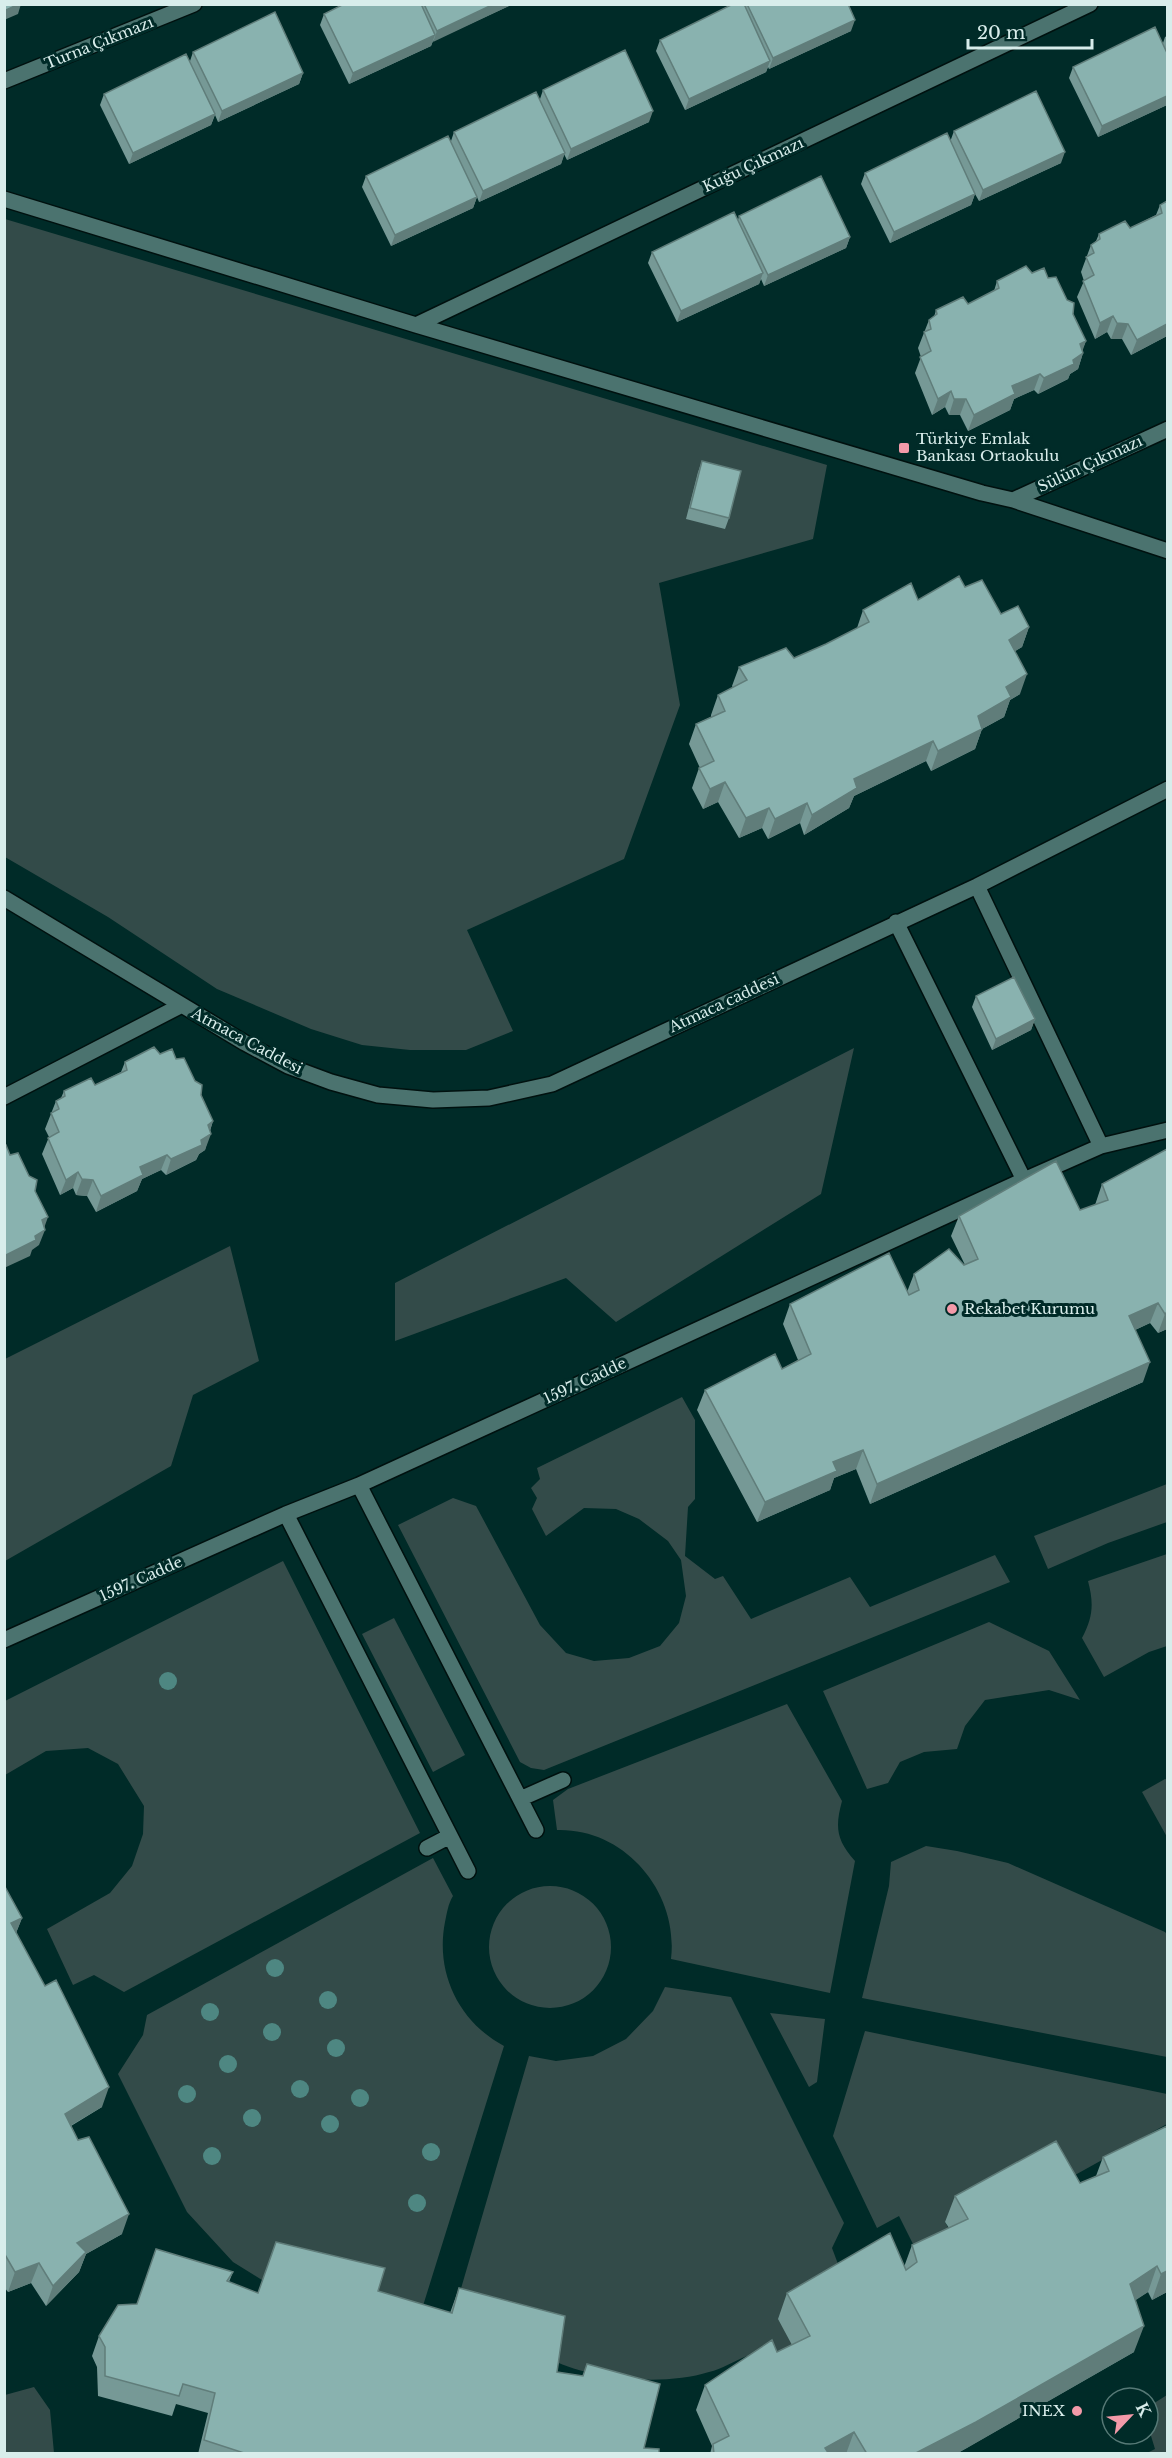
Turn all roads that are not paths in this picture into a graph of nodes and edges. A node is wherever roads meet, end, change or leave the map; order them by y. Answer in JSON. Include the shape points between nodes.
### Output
{"nodes":[{"id":1,"x":194,"y":4,"type":"edge"},
{"id":2,"x":1090,"y":4,"type":"edge"},
{"id":3,"x":4,"y":81,"type":"edge"},
{"id":4,"x":4,"y":199,"type":"edge"},
{"id":5,"x":416,"y":325,"type":"junction"},
{"id":6,"x":1167,"y":429,"type":"edge"},
{"id":7,"x":1013,"y":500,"type":"junction"},
{"id":8,"x":1167,"y":551,"type":"edge"},
{"id":9,"x":1167,"y":789,"type":"edge"},
{"id":10,"x":976,"y":886,"type":"junction"},
{"id":11,"x":4,"y":898,"type":"edge"},
{"id":12,"x":896,"y":922,"type":"junction"},
{"id":13,"x":180,"y":1006,"type":"junction"},
{"id":14,"x":552,"y":1084,"type":"joint"},
{"id":15,"x":4,"y":1097,"type":"edge"},
{"id":16,"x":1167,"y":1130,"type":"edge"},
{"id":17,"x":1101,"y":1146,"type":"junction"},
{"id":18,"x":1024,"y":1180,"type":"junction"},
{"id":19,"x":358,"y":1485,"type":"junction"},
{"id":20,"x":286,"y":1514,"type":"junction"},
{"id":21,"x":4,"y":1640,"type":"edge"},
{"id":22,"x":563,"y":1780,"type":"dead end"},
{"id":23,"x":520,"y":1799,"type":"junction"},
{"id":24,"x":536,"y":1830,"type":"dead end"},
{"id":25,"x":450,"y":1836,"type":"junction"},
{"id":26,"x":427,"y":1848,"type":"dead end"},
{"id":27,"x":468,"y":1871,"type":"dead end"}],
"edges":[{"from":1,"to":3,"type":"street","name":"Turna Çıkmazı"},
{"from":2,"to":5,"type":"street","name":"Kuğu Çıkmazı"},
{"from":4,"to":5,"type":"street"},
{"from":5,"to":7,"type":"street"},
{"from":6,"to":7,"type":"street","name":"Sülün Çıkmazı"},
{"from":7,"to":8,"type":"street"},
{"from":9,"to":10,"type":"street","name":"Atmaca caddesi"},
{"from":10,"to":12,"type":"street","name":"Atmaca caddesi"},
{"from":10,"to":17,"type":"street"},
{"from":11,"to":13,"type":"street","name":"Atmaca Caddesi"},
{"from":12,"to":14,"type":"street","name":"Atmaca caddesi"},
{"from":12,"to":18,"type":"street"},
{"from":13,"to":14,"type":"street","name":"Atmaca Caddesi","via":[[288,1066],[378,1095],[433,1100],[489,1098]]},
{"from":13,"to":15,"type":"street"},
{"from":16,"to":17,"type":"street","name":"1597. Cadde"},
{"from":17,"to":18,"type":"street","name":"1597. Cadde"},
{"from":18,"to":19,"type":"street","name":"1597. Cadde"},
{"from":19,"to":20,"type":"street","name":"1597. Cadde"},
{"from":19,"to":23,"type":"street"},
{"from":20,"to":21,"type":"street","name":"1597. Cadde"},
{"from":20,"to":25,"type":"street"},
{"from":22,"to":23,"type":"street"},
{"from":23,"to":24,"type":"street"},
{"from":25,"to":26,"type":"street"},
{"from":25,"to":27,"type":"street"}]}
